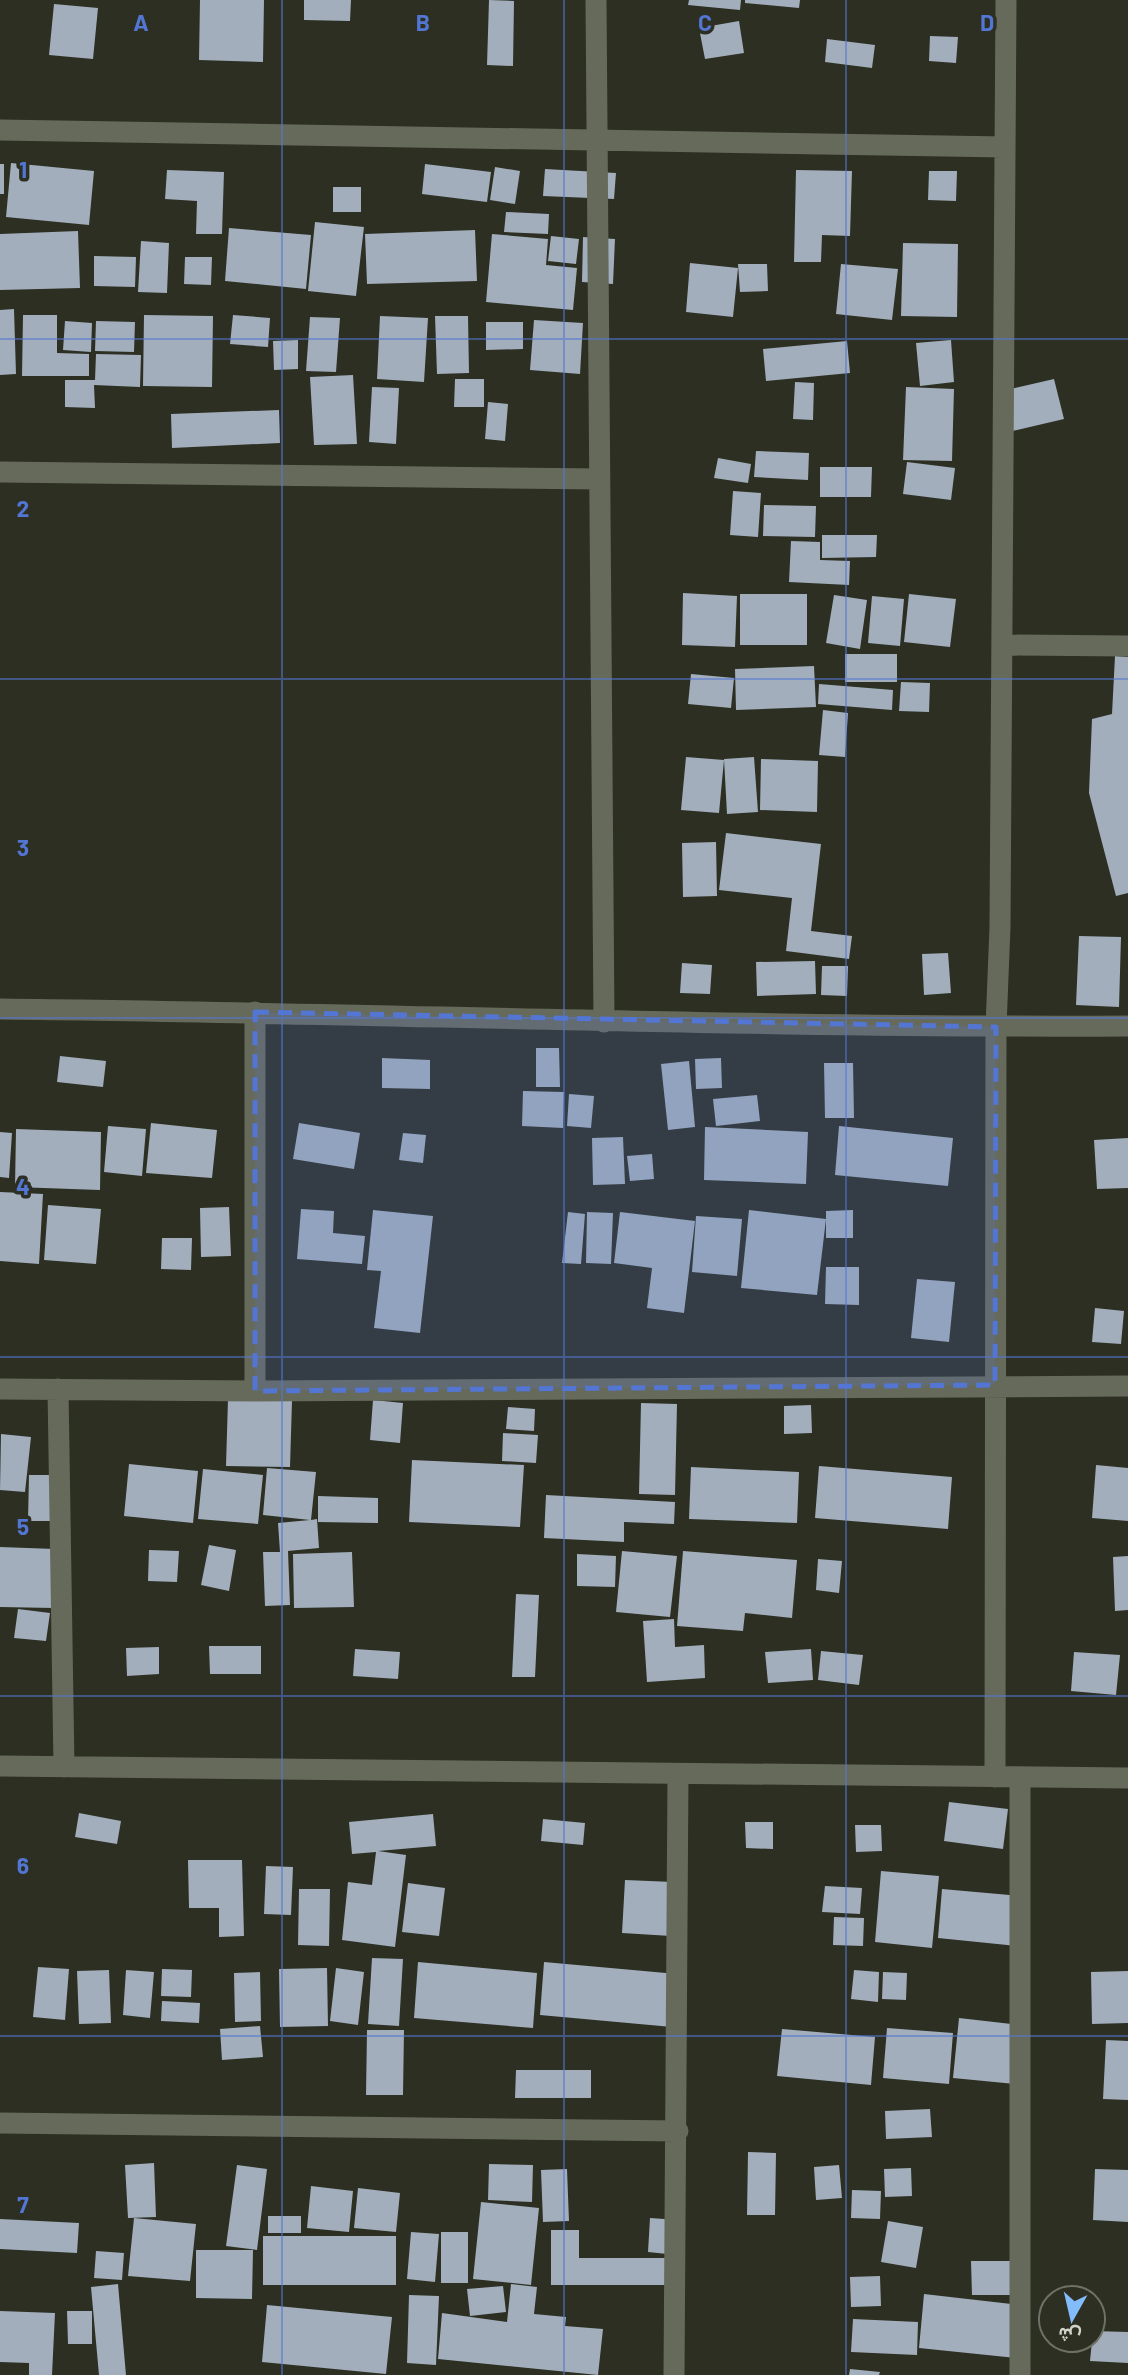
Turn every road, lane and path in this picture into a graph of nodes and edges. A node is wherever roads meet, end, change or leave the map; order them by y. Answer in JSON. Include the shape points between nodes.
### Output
{"nodes":[{"id":1,"x":596,"y":0,"type":"edge"},
{"id":2,"x":1006,"y":0,"type":"edge"},
{"id":3,"x":0,"y":130,"type":"edge"},
{"id":4,"x":597,"y":141,"type":"junction"},
{"id":5,"x":1005,"y":148,"type":"junction"},
{"id":6,"x":0,"y":472,"type":"edge"},
{"id":7,"x":599,"y":478,"type":"junction"},
{"id":8,"x":1002,"y":645,"type":"junction"},
{"id":9,"x":1128,"y":646,"type":"edge"},
{"id":10,"x":0,"y":1009,"type":"edge"},
{"id":11,"x":255,"y":1012,"type":"junction"},
{"id":12,"x":604,"y":1022,"type":"junction"},
{"id":13,"x":1128,"y":1026,"type":"edge"},
{"id":14,"x":996,"y":1027,"type":"junction"},
{"id":15,"x":995,"y":1385,"type":"junction"},
{"id":16,"x":1128,"y":1386,"type":"edge"},
{"id":17,"x":0,"y":1389,"type":"edge"},
{"id":18,"x":58,"y":1389,"type":"junction"},
{"id":19,"x":255,"y":1391,"type":"junction"},
{"id":20,"x":0,"y":1766,"type":"edge"},
{"id":21,"x":64,"y":1767,"type":"junction"},
{"id":22,"x":678,"y":1774,"type":"junction"},
{"id":23,"x":995,"y":1777,"type":"junction"},
{"id":24,"x":1020,"y":1777,"type":"junction"},
{"id":25,"x":1128,"y":1778,"type":"edge"},
{"id":26,"x":0,"y":2123,"type":"edge"},
{"id":27,"x":678,"y":2131,"type":"junction"},
{"id":28,"x":674,"y":2375,"type":"edge"},
{"id":29,"x":1020,"y":2375,"type":"edge"}],
"edges":[{"from":1,"to":4,"type":"street"},
{"from":2,"to":5,"type":"street"},
{"from":3,"to":4,"type":"street"},
{"from":4,"to":5,"type":"street"},
{"from":4,"to":7,"type":"street"},
{"from":5,"to":8,"type":"street"},
{"from":6,"to":7,"type":"street"},
{"from":7,"to":12,"type":"street"},
{"from":8,"to":9,"type":"street"},
{"from":8,"to":14,"type":"street"},
{"from":10,"to":11,"type":"street"},
{"from":11,"to":12,"type":"street"},
{"from":11,"to":19,"type":"street"},
{"from":12,"to":14,"type":"street"},
{"from":13,"to":14,"type":"street"},
{"from":14,"to":15,"type":"street"},
{"from":15,"to":16,"type":"street"},
{"from":15,"to":19,"type":"street"},
{"from":15,"to":23,"type":"street"},
{"from":17,"to":18,"type":"street"},
{"from":18,"to":19,"type":"street"},
{"from":18,"to":21,"type":"street"},
{"from":20,"to":21,"type":"street"},
{"from":21,"to":22,"type":"street"},
{"from":22,"to":23,"type":"street"},
{"from":22,"to":27,"type":"street"},
{"from":23,"to":24,"type":"street"},
{"from":24,"to":25,"type":"street"},
{"from":24,"to":29,"type":"street"},
{"from":26,"to":27,"type":"street"},
{"from":27,"to":28,"type":"street"}]}
